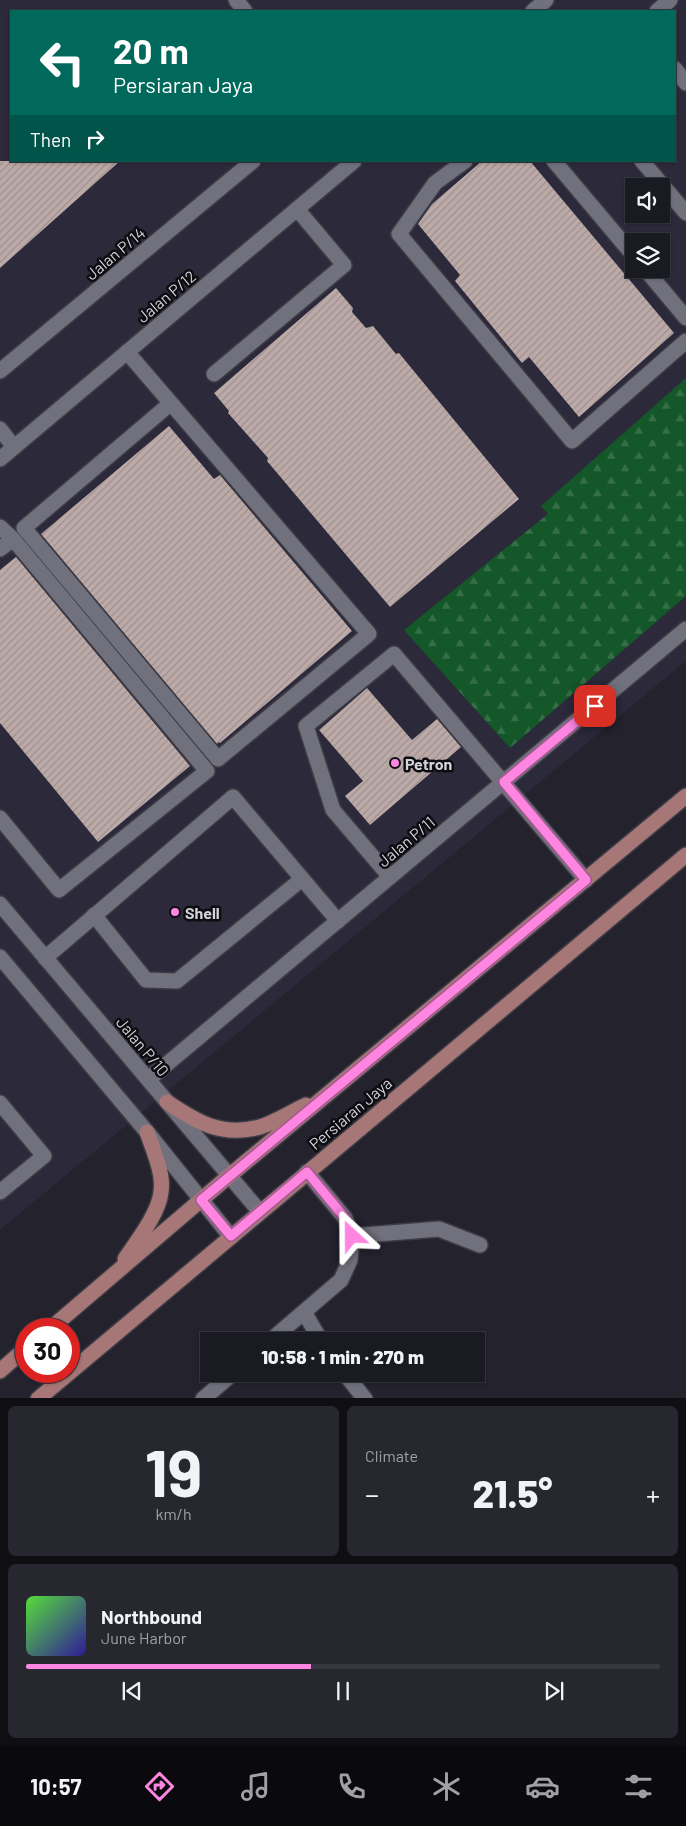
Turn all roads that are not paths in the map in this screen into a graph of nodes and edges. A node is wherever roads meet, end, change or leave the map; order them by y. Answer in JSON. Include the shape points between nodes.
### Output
{"nodes":[{"id":1,"x":236,"y":0,"type":"edge"},
{"id":2,"x":546,"y":0,"type":"edge"},
{"id":3,"x":670,"y":0,"type":"edge"},
{"id":4,"x":244,"y":10,"type":"edge"},
{"id":5,"x":534,"y":10,"type":"edge"},
{"id":6,"x":658,"y":10,"type":"edge"},
{"id":7,"x":676,"y":70,"type":"edge"},
{"id":8,"x":686,"y":84,"type":"edge"},
{"id":9,"x":251,"y":162,"type":"edge"},
{"id":10,"x":353,"y":162,"type":"edge"},
{"id":11,"x":464,"y":162,"type":"edge"},
{"id":12,"x":555,"y":162,"type":"edge"},
{"id":13,"x":643,"y":162,"type":"edge"},
{"id":14,"x":297,"y":209,"type":"junction"},
{"id":15,"x":686,"y":213,"type":"edge"},
{"id":16,"x":625,"y":245,"type":"edge"},
{"id":17,"x":653,"y":278,"type":"edge"},
{"id":18,"x":686,"y":318,"type":"edge"},
{"id":19,"x":686,"y":341,"type":"edge"},
{"id":20,"x":128,"y":352,"type":"junction"},
{"id":21,"x":0,"y":371,"type":"edge"},
{"id":22,"x":214,"y":374,"type":"dead end"},
{"id":23,"x":171,"y":403,"type":"junction"},
{"id":24,"x":0,"y":429,"type":"edge"},
{"id":25,"x":14,"y":447,"type":"junction"},
{"id":26,"x":0,"y":458,"type":"edge"},
{"id":27,"x":0,"y":526,"type":"edge"},
{"id":28,"x":13,"y":538,"type":"junction"},
{"id":29,"x":0,"y":549,"type":"edge"},
{"id":30,"x":686,"y":629,"type":"edge"},
{"id":31,"x":504,"y":782,"type":"junction"},
{"id":32,"x":686,"y":796,"type":"edge"},
{"id":33,"x":0,"y":818,"type":"edge"},
{"id":34,"x":686,"y":855,"type":"edge"},
{"id":35,"x":390,"y":877,"type":"junction"},
{"id":36,"x":302,"y":878,"type":"junction"},
{"id":37,"x":586,"y":880,"type":"junction"},
{"id":38,"x":0,"y":904,"type":"edge"},
{"id":39,"x":94,"y":916,"type":"junction"},
{"id":40,"x":338,"y":921,"type":"junction"},
{"id":41,"x":0,"y":957,"type":"edge"},
{"id":42,"x":45,"y":958,"type":"junction"},
{"id":43,"x":149,"y":1079,"type":"junction"},
{"id":44,"x":329,"y":1093,"type":"junction"},
{"id":45,"x":168,"y":1102,"type":"junction"},
{"id":46,"x":0,"y":1103,"type":"edge"},
{"id":47,"x":147,"y":1132,"type":"junction"},
{"id":48,"x":307,"y":1172,"type":"junction"},
{"id":49,"x":229,"y":1176,"type":"junction"},
{"id":50,"x":0,"y":1192,"type":"edge"},
{"id":51,"x":201,"y":1200,"type":"junction"},
{"id":52,"x":260,"y":1212,"type":"junction"},
{"id":53,"x":231,"y":1236,"type":"junction"},
{"id":54,"x":352,"y":1236,"type":"junction"},
{"id":55,"x":480,"y":1245,"type":"dead end"},
{"id":56,"x":118,"y":1271,"type":"junction"},
{"id":57,"x":304,"y":1312,"type":"junction"},
{"id":58,"x":63,"y":1318,"type":"edge"},
{"id":59,"x":281,"y":1332,"type":"edge"},
{"id":60,"x":316,"y":1332,"type":"edge"},
{"id":61,"x":15,"y":1357,"type":"edge"},
{"id":62,"x":0,"y":1370,"type":"edge"},
{"id":63,"x":222,"y":1382,"type":"edge"},
{"id":64,"x":352,"y":1382,"type":"edge"},
{"id":65,"x":38,"y":1398,"type":"edge"},
{"id":66,"x":203,"y":1398,"type":"edge"},
{"id":67,"x":365,"y":1398,"type":"edge"}],
"edges":[{"from":1,"to":4,"type":"street"},
{"from":2,"to":5,"type":"street"},
{"from":3,"to":6,"type":"street"},
{"from":7,"to":8,"type":"street"},
{"from":9,"to":21,"type":"street","name":"Jalan P/14"},
{"from":10,"to":14,"type":"street","name":"Jalan P/12"},
{"from":11,"to":19,"type":"street","via":[[435,183],[399,234],[572,440]]},
{"from":12,"to":16,"type":"street"},
{"from":13,"to":15,"type":"street"},
{"from":14,"to":20,"type":"street","name":"Jalan P/12"},
{"from":14,"to":22,"type":"street","via":[[344,265]]},
{"from":17,"to":18,"type":"street"},
{"from":20,"to":23,"type":"street"},
{"from":20,"to":25,"type":"street","name":"Jalan P/12"},
{"from":23,"to":23,"type":"street","via":[[369,634],[218,759],[24,528]]},
{"from":24,"to":25,"type":"street"},
{"from":25,"to":26,"type":"street","name":"Jalan P/12"},
{"from":27,"to":28,"type":"street"},
{"from":28,"to":29,"type":"street"},
{"from":28,"to":33,"type":"street","via":[[207,771],[59,890]]},
{"from":30,"to":31,"type":"street","name":"Jalan P/11"},
{"from":31,"to":35,"type":"street","name":"Jalan P/11"},
{"from":31,"to":35,"type":"street","via":[[394,654],[306,726],[333,810]]},
{"from":31,"to":37,"type":"street"},
{"from":32,"to":37,"type":"main road","name":"Persiaran Jaya"},
{"from":34,"to":48,"type":"main road","name":"Persiaran Jaya"},
{"from":35,"to":40,"type":"street","name":"Jalan P/11"},
{"from":36,"to":39,"type":"street","via":[[177,981],[146,980]]},
{"from":36,"to":39,"type":"street","via":[[233,798]]},
{"from":36,"to":40,"type":"street"},
{"from":37,"to":44,"type":"main road","name":"Persiaran Jaya"},
{"from":38,"to":42,"type":"street","name":"Jalan P/10"},
{"from":39,"to":42,"type":"street"},
{"from":40,"to":43,"type":"street","name":"Jalan P/11"},
{"from":41,"to":47,"type":"street"},
{"from":42,"to":43,"type":"street","name":"Jalan P/10"},
{"from":43,"to":45,"type":"street","name":"Jalan P/10"},
{"from":44,"to":45,"type":"main road","via":[[261,1126],[236,1131],[207,1126]]},
{"from":44,"to":49,"type":"main road","name":"Persiaran Jaya"},
{"from":45,"to":49,"type":"street","name":"Jalan P/10"},
{"from":46,"to":50,"type":"street","via":[[44,1156]]},
{"from":47,"to":51,"type":"street"},
{"from":47,"to":56,"type":"main road","via":[[162,1191],[158,1205]]},
{"from":48,"to":52,"type":"main road","name":"Persiaran Jaya"},
{"from":48,"to":54,"type":"street","via":[[345,1218]]},
{"from":49,"to":51,"type":"main road","name":"Persiaran Jaya"},
{"from":49,"to":52,"type":"street","name":"Jalan P/10"},
{"from":51,"to":53,"type":"street"},
{"from":51,"to":56,"type":"main road","name":"Persiaran Jaya"},
{"from":52,"to":53,"type":"main road","name":"Persiaran Jaya"},
{"from":53,"to":65,"type":"main road","name":"Persiaran Jaya"},
{"from":54,"to":55,"type":"street","via":[[439,1229]]},
{"from":54,"to":57,"type":"street","via":[[350,1260],[341,1280]]},
{"from":56,"to":58,"type":"main road","name":"Persiaran Jaya"},
{"from":57,"to":59,"type":"street"},
{"from":57,"to":60,"type":"street"},
{"from":61,"to":62,"type":"main road"},
{"from":63,"to":66,"type":"street"},
{"from":64,"to":67,"type":"street"}]}
